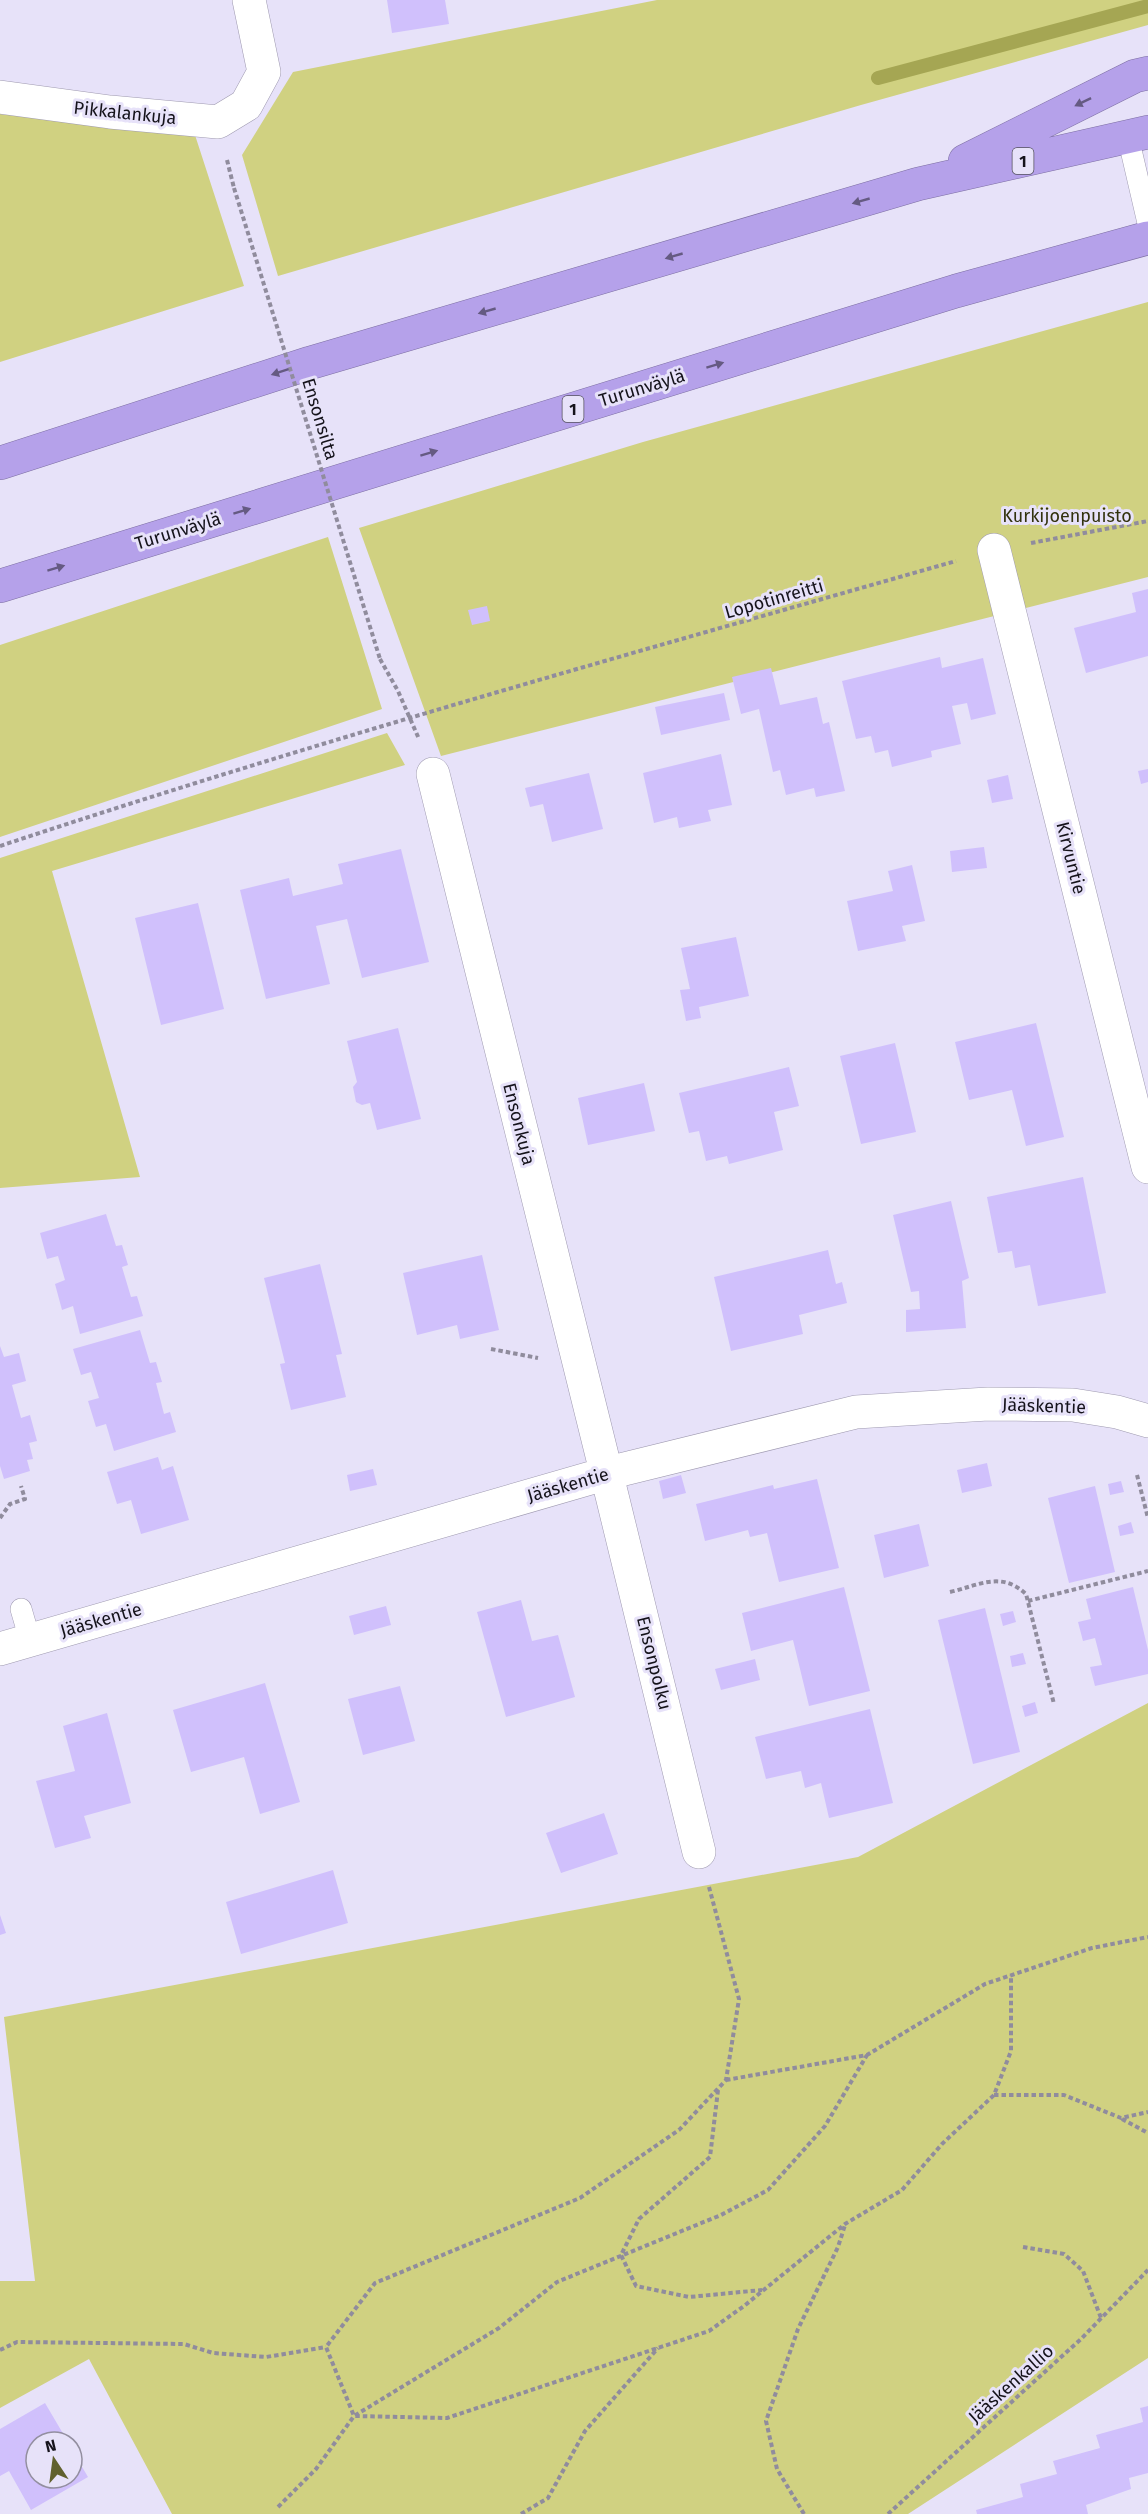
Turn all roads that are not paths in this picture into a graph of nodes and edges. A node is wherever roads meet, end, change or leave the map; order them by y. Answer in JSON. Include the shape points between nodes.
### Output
{"nodes":[{"id":1,"x":249,"y":0,"type":"edge"},
{"id":2,"x":1148,"y":73,"type":"edge"},
{"id":3,"x":0,"y":97,"type":"edge"},
{"id":4,"x":1138,"y":135,"type":"edge"},
{"id":5,"x":918,"y":184,"type":"junction"},
{"id":6,"x":1148,"y":223,"type":"edge"},
{"id":7,"x":1148,"y":238,"type":"edge"},
{"id":8,"x":0,"y":463,"type":"edge"},
{"id":9,"x":994,"y":550,"type":"road end"},
{"id":10,"x":0,"y":586,"type":"edge"},
{"id":11,"x":433,"y":774,"type":"dead end"},
{"id":12,"x":1148,"y":1167,"type":"edge"},
{"id":13,"x":1148,"y":1421,"type":"edge"},
{"id":14,"x":608,"y":1473,"type":"junction"},
{"id":15,"x":21,"y":1609,"type":"dead end"},
{"id":16,"x":15,"y":1645,"type":"edge"},
{"id":17,"x":699,"y":1852,"type":"road end"}],
"edges":[{"from":1,"to":3,"type":"street","name":"Pikkalankuja","via":[[264,72],[246,105],[218,122]]},
{"from":2,"to":5,"type":"highway","one_way":true},
{"from":4,"to":5,"type":"highway","number":"1"},
{"from":4,"to":6,"type":"lane"},
{"from":5,"to":8,"type":"highway","number":"1","one_way":true,"via":[[310,363]]},
{"from":10,"to":7,"type":"highway","name":"Turunväylä","number":"1","one_way":true,"via":[[934,298]]},
{"from":9,"to":12,"type":"street","name":"Kirvuntie"},
{"from":11,"to":14,"type":"street","name":"Ensonkuja"},
{"from":13,"to":14,"type":"street","name":"Jääskentie","via":[[1073,1405],[988,1404],[856,1412]]},
{"from":14,"to":16,"type":"street","name":"Jääskentie"},
{"from":14,"to":17,"type":"street","name":"Ensonpolku"},
{"from":15,"to":16,"type":"lane"}]}
